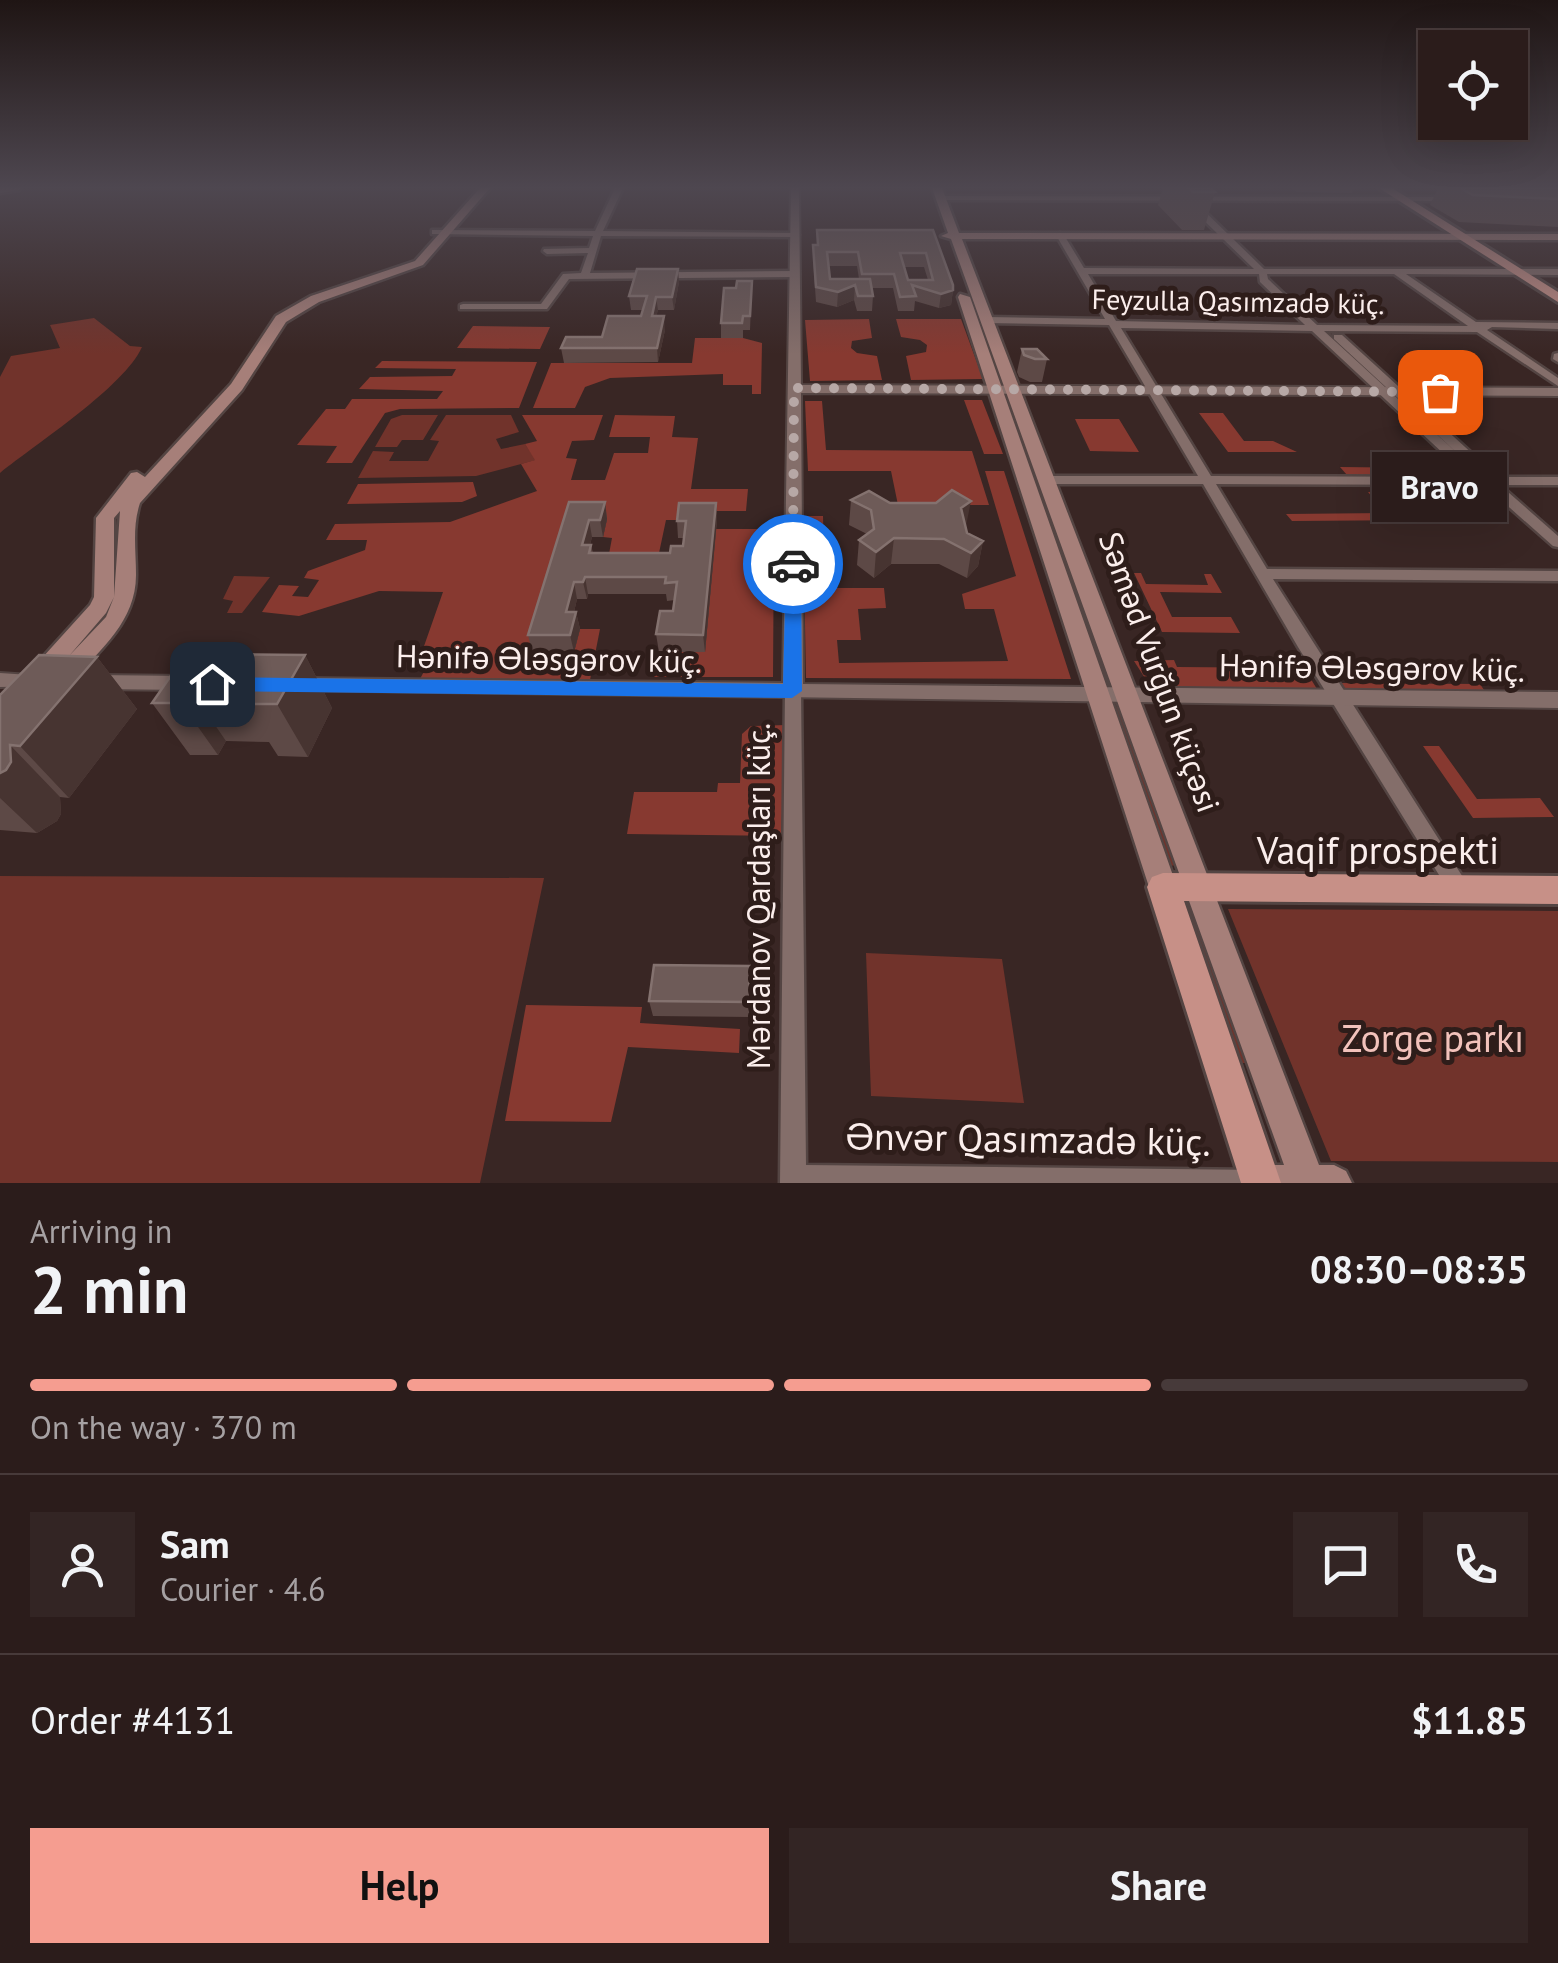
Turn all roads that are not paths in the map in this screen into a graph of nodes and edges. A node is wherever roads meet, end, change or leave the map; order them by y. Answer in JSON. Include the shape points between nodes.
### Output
{"nodes":[{"id":1,"x":431,"y":243,"type":"edge"},
{"id":2,"x":594,"y":243,"type":"edge"},
{"id":3,"x":795,"y":243,"type":"edge"},
{"id":4,"x":952,"y":243,"type":"edge"},
{"id":5,"x":952,"y":243,"type":"edge"},
{"id":6,"x":1065,"y":243,"type":"edge"},
{"id":7,"x":1232,"y":243,"type":"edge"},
{"id":8,"x":1471,"y":243,"type":"edge"},
{"id":9,"x":592,"y":250,"type":"junction"},
{"id":10,"x":547,"y":251,"type":"dead end"},
{"id":11,"x":1081,"y":271,"type":"junction"},
{"id":12,"x":1396,"y":271,"type":"junction"},
{"id":13,"x":1262,"y":272,"type":"junction"},
{"id":14,"x":1516,"y":272,"type":"junction"},
{"id":15,"x":1558,"y":272,"type":"edge"},
{"id":16,"x":795,"y":274,"type":"junction"},
{"id":17,"x":584,"y":275,"type":"junction"},
{"id":18,"x":1558,"y":298,"type":"edge"},
{"id":19,"x":463,"y":307,"type":"dead end"},
{"id":20,"x":986,"y":320,"type":"junction"},
{"id":21,"x":1108,"y":322,"type":"junction"},
{"id":22,"x":1316,"y":324,"type":"junction"},
{"id":23,"x":1480,"y":326,"type":"junction"},
{"id":24,"x":1558,"y":326,"type":"edge"},
{"id":25,"x":1542,"y":372,"type":"junction"},
{"id":26,"x":1558,"y":372,"type":"edge"},
{"id":27,"x":1558,"y":383,"type":"edge"},
{"id":28,"x":794,"y":388,"type":"junction"},
{"id":29,"x":1003,"y":388,"type":"junction"},
{"id":30,"x":1150,"y":390,"type":"junction"},
{"id":31,"x":1558,"y":392,"type":"edge"},
{"id":32,"x":1384,"y":393,"type":"junction"},
{"id":33,"x":1400,"y":393,"type":"junction"},
{"id":34,"x":1024,"y":480,"type":"junction"},
{"id":35,"x":1046,"y":480,"type":"junction"},
{"id":36,"x":1206,"y":480,"type":"junction"},
{"id":37,"x":1558,"y":481,"type":"edge"},
{"id":38,"x":1489,"y":482,"type":"junction"},
{"id":39,"x":1558,"y":543,"type":"edge"},
{"id":40,"x":1263,"y":574,"type":"junction"},
{"id":41,"x":1558,"y":576,"type":"edge"},
{"id":42,"x":115,"y":580,"type":"junction"},
{"id":43,"x":0,"y":680,"type":"edge"},
{"id":44,"x":59,"y":681,"type":"junction"},
{"id":45,"x":206,"y":684,"type":"edge"},
{"id":46,"x":272,"y":685,"type":"edge"},
{"id":47,"x":792,"y":691,"type":"junction"},
{"id":48,"x":32,"y":693,"type":"junction"},
{"id":49,"x":1097,"y":694,"type":"junction"},
{"id":50,"x":1126,"y":694,"type":"junction"},
{"id":51,"x":1338,"y":698,"type":"junction"},
{"id":52,"x":1558,"y":700,"type":"edge"},
{"id":53,"x":1163,"y":887,"type":"junction"},
{"id":54,"x":1198,"y":887,"type":"junction"},
{"id":55,"x":1458,"y":889,"type":"junction"},
{"id":56,"x":1558,"y":890,"type":"edge"},
{"id":57,"x":793,"y":1181,"type":"edge"},
{"id":58,"x":1261,"y":1183,"type":"edge"},
{"id":59,"x":1308,"y":1183,"type":"edge"},
{"id":60,"x":1334,"y":1183,"type":"edge"}],
"edges":[{"from":1,"to":42,"type":"main road","via":[[411,264],[305,297],[268,319],[224,383],[121,494]]},
{"from":2,"to":9,"type":"street"},
{"from":3,"to":16,"type":"street","name":"Mərdanov Qardaşları küç."},
{"from":4,"to":20,"type":"main road","name":"Səməd Vurğun küçəsi"},
{"from":5,"to":29,"type":"main road","name":"Səməd Vurğun küçəsi"},
{"from":6,"to":11,"type":"street"},
{"from":7,"to":13,"type":"street"},
{"from":8,"to":14,"type":"main road"},
{"from":9,"to":10,"type":"street"},
{"from":9,"to":17,"type":"street"},
{"from":11,"to":13,"type":"street"},
{"from":11,"to":21,"type":"street"},
{"from":12,"to":13,"type":"street"},
{"from":12,"to":14,"type":"street"},
{"from":12,"to":23,"type":"street"},
{"from":13,"to":22,"type":"street","via":[[1262,280]]},
{"from":14,"to":15,"type":"street"},
{"from":14,"to":18,"type":"main road"},
{"from":16,"to":17,"type":"street"},
{"from":16,"to":28,"type":"street","name":"Mərdanov Qardaşları küç."},
{"from":17,"to":19,"type":"street","via":[[562,277],[544,308]]},
{"from":20,"to":21,"type":"street","name":"Feyzulla Qasımzadə küç."},
{"from":20,"to":29,"type":"main road","name":"Səməd Vurğun küçəsi"},
{"from":21,"to":22,"type":"street","name":"Feyzulla Qasımzadə küç."},
{"from":21,"to":30,"type":"street"},
{"from":22,"to":23,"type":"street","name":"Feyzulla Qasımzadə küç."},
{"from":22,"to":32,"type":"street"},
{"from":22,"to":33,"type":"street"},
{"from":23,"to":24,"type":"street","name":"Feyzulla Qasımzadə küç."},
{"from":23,"to":25,"type":"street"},
{"from":25,"to":26,"type":"street"},
{"from":25,"to":27,"type":"street"},
{"from":28,"to":29,"type":"street"},
{"from":28,"to":47,"type":"street","name":"Mərdanov Qardaşları küç."},
{"from":29,"to":30,"type":"street"},
{"from":29,"to":34,"type":"main road","name":"Səməd Vurğun küçəsi"},
{"from":29,"to":35,"type":"main road","name":"Səməd Vurğun küçəsi"},
{"from":30,"to":32,"type":"street"},
{"from":30,"to":36,"type":"street"},
{"from":31,"to":33,"type":"street"},
{"from":32,"to":33,"type":"street"},
{"from":32,"to":38,"type":"street"},
{"from":33,"to":38,"type":"street"},
{"from":34,"to":35,"type":"main road"},
{"from":34,"to":49,"type":"main road","name":"Səməd Vurğun küçəsi"},
{"from":35,"to":36,"type":"street"},
{"from":35,"to":50,"type":"main road","name":"Səməd Vurğun küçəsi"},
{"from":36,"to":38,"type":"street"},
{"from":36,"to":40,"type":"street"},
{"from":37,"to":38,"type":"street"},
{"from":38,"to":39,"type":"street"},
{"from":40,"to":41,"type":"street"},
{"from":40,"to":51,"type":"street"},
{"from":42,"to":44,"type":"main road","via":[[122,607]]},
{"from":42,"to":48,"type":"main road"},
{"from":43,"to":48,"type":"street"},
{"from":44,"to":45,"type":"street"},
{"from":44,"to":48,"type":"main road"},
{"from":46,"to":47,"type":"street","name":"Hənifə Ələsgərov küç."},
{"from":47,"to":49,"type":"street","name":"Hənifə Ələsgərov küç."},
{"from":47,"to":57,"type":"street","name":"Mərdanov Qardaşları küç."},
{"from":49,"to":50,"type":"street","name":"Hənifə Ələsgərov küç."},
{"from":49,"to":53,"type":"main road","name":"Səməd Vurğun küçəsi"},
{"from":50,"to":51,"type":"street","name":"Hənifə Ələsgərov küç."},
{"from":50,"to":54,"type":"main road","name":"Səməd Vurğun küçəsi"},
{"from":51,"to":52,"type":"street","name":"Hənifə Ələsgərov küç."},
{"from":51,"to":55,"type":"street"},
{"from":53,"to":54,"type":"main road","name":"Vaqif prospekti"},
{"from":53,"to":58,"type":"main road","name":"Səməd Vurğun küçəsi"},
{"from":54,"to":55,"type":"main road","name":"Vaqif prospekti"},
{"from":54,"to":59,"type":"main road","name":"Səməd Vurğun küçəsi"},
{"from":55,"to":56,"type":"main road","name":"Vaqif prospekti"},
{"from":57,"to":58,"type":"street","name":"Ənvər Qasımzadə küç."},
{"from":58,"to":59,"type":"main road"},
{"from":59,"to":60,"type":"main road"}]}
